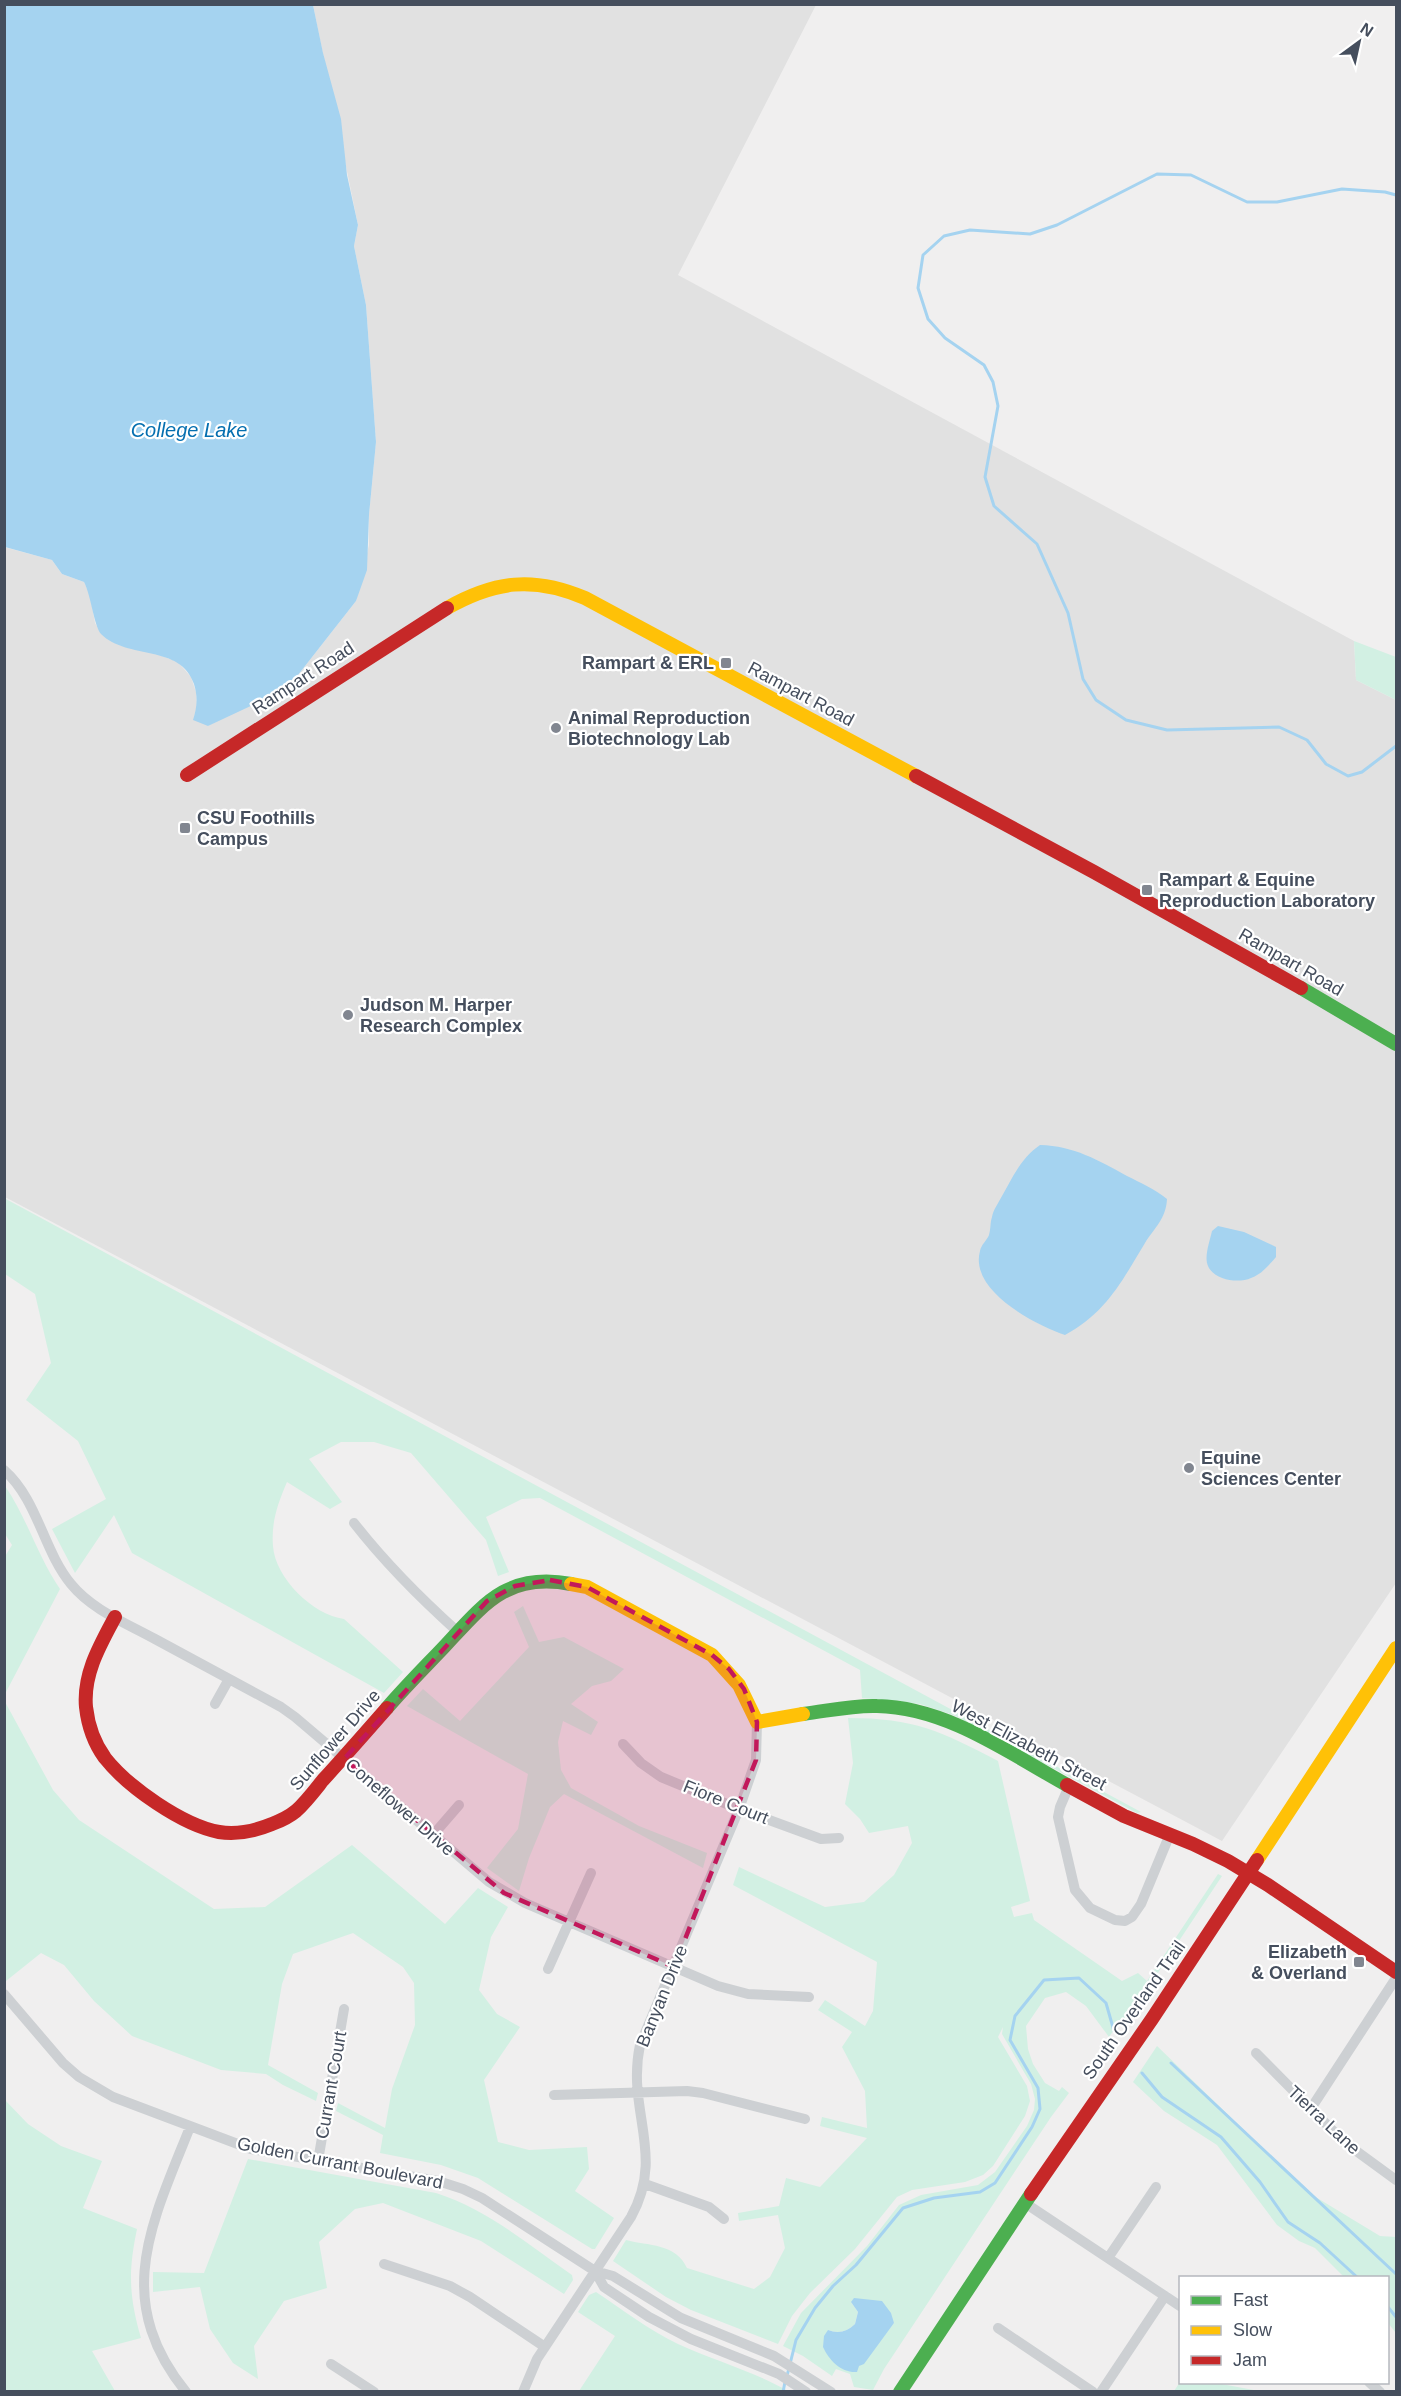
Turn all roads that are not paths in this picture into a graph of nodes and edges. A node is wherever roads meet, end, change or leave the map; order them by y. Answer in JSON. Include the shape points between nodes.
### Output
{"nodes":[{"id":1,"x":187,"y":775,"type":"dead end"},
{"id":2,"x":1396,"y":1044,"type":"edge"},
{"id":3,"x":4,"y":1470,"type":"edge"},
{"id":4,"x":354,"y":1523,"type":"dead end"},
{"id":5,"x":115,"y":1617,"type":"junction"},
{"id":6,"x":458,"y":1632,"type":"junction"},
{"id":7,"x":1396,"y":1648,"type":"edge"},
{"id":8,"x":229,"y":1679,"type":"junction"},
{"id":9,"x":215,"y":1704,"type":"dead end"},
{"id":10,"x":757,"y":1722,"type":"junction"},
{"id":11,"x":623,"y":1744,"type":"dead end"},
{"id":12,"x":344,"y":1759,"type":"junction"},
{"id":13,"x":1070,"y":1786,"type":"junction"},
{"id":14,"x":459,"y":1805,"type":"dead end"},
{"id":15,"x":739,"y":1809,"type":"junction"},
{"id":16,"x":1170,"y":1834,"type":"junction"},
{"id":17,"x":433,"y":1835,"type":"junction"},
{"id":18,"x":839,"y":1838,"type":"dead end"},
{"id":19,"x":591,"y":1873,"type":"dead end"},
{"id":20,"x":1248,"y":1873,"type":"junction"},
{"id":21,"x":570,"y":1923,"type":"junction"},
{"id":22,"x":674,"y":1967,"type":"junction"},
{"id":23,"x":548,"y":1969,"type":"dead end"},
{"id":24,"x":1396,"y":1972,"type":"edge"},
{"id":25,"x":1396,"y":1978,"type":"edge"},
{"id":26,"x":4,"y":1994,"type":"edge"},
{"id":27,"x":809,"y":1997,"type":"dead end"},
{"id":28,"x":344,"y":2009,"type":"dead end"},
{"id":29,"x":1256,"y":2053,"type":"dead end"},
{"id":30,"x":636,"y":2092,"type":"junction"},
{"id":31,"x":554,"y":2095,"type":"dead end"},
{"id":32,"x":1310,"y":2110,"type":"junction"},
{"id":33,"x":806,"y":2119,"type":"dead end"},
{"id":34,"x":190,"y":2127,"type":"junction"},
{"id":35,"x":318,"y":2161,"type":"junction"},
{"id":36,"x":1396,"y":2180,"type":"edge"},
{"id":37,"x":645,"y":2184,"type":"junction"},
{"id":38,"x":1156,"y":2187,"type":"dead end"},
{"id":39,"x":1025,"y":2203,"type":"junction"},
{"id":40,"x":723,"y":2219,"type":"dead end"},
{"id":41,"x":1108,"y":2258,"type":"junction"},
{"id":42,"x":384,"y":2264,"type":"dead end"},
{"id":43,"x":595,"y":2271,"type":"junction"},
{"id":44,"x":1165,"y":2296,"type":"junction"},
{"id":45,"x":1179,"y":2305,"type":"edge"},
{"id":46,"x":998,"y":2328,"type":"dead end"},
{"id":47,"x":545,"y":2347,"type":"junction"},
{"id":48,"x":774,"y":2356,"type":"junction"},
{"id":49,"x":331,"y":2364,"type":"dead end"},
{"id":50,"x":767,"y":2369,"type":"junction"},
{"id":51,"x":186,"y":2391,"type":"edge"},
{"id":52,"x":374,"y":2391,"type":"edge"},
{"id":53,"x":523,"y":2391,"type":"edge"},
{"id":54,"x":806,"y":2391,"type":"edge"},
{"id":55,"x":831,"y":2391,"type":"edge"},
{"id":56,"x":900,"y":2391,"type":"edge"},
{"id":57,"x":1094,"y":2391,"type":"edge"},
{"id":58,"x":1101,"y":2391,"type":"edge"}],
"edges":[{"from":1,"to":2,"type":"street","name":"Rampart Road","via":[[455,603],[502,585],[560,588],[1133,894]]},
{"from":3,"to":5,"type":"street","name":"Coneflower Drive","via":[[20,1486],[65,1576],[82,1596]]},
{"from":4,"to":6,"type":"street","via":[[383,1560]]},
{"from":5,"to":8,"type":"street","name":"Coneflower Drive"},
{"from":5,"to":12,"type":"street","name":"Sunflower Drive","via":[[87,1677],[88,1724],[110,1765],[184,1821],[225,1833],[270,1826],[302,1806]]},
{"from":6,"to":10,"type":"street","via":[[487,1601],[515,1586],[550,1580],[587,1587],[712,1655],[744,1689]]},
{"from":6,"to":12,"type":"street","name":"Sunflower Drive"},
{"from":7,"to":20,"type":"street","name":"South Overland Trail"},
{"from":8,"to":9,"type":"street"},
{"from":8,"to":12,"type":"street","name":"Coneflower Drive","via":[[288,1712]]},
{"from":10,"to":13,"type":"street","name":"West Elizabeth Street","via":[[843,1708],[905,1709],[965,1728]]},
{"from":10,"to":15,"type":"street","name":"Banyan Drive","via":[[756,1760]]},
{"from":11,"to":15,"type":"street","name":"Fiore Court","via":[[661,1776]]},
{"from":12,"to":17,"type":"street","name":"Coneflower Drive"},
{"from":13,"to":16,"type":"street","name":"West Elizabeth Street","via":[[1124,1816]]},
{"from":13,"to":16,"type":"street","via":[[1058,1817],[1075,1890],[1090,1908],[1115,1920],[1132,1917]]},
{"from":14,"to":17,"type":"street"},
{"from":15,"to":18,"type":"street","name":"Fiore Court","via":[[821,1839]]},
{"from":15,"to":22,"type":"street","name":"Banyan Drive"},
{"from":16,"to":20,"type":"street","name":"West Elizabeth Street"},
{"from":17,"to":21,"type":"street","name":"Coneflower Drive","via":[[504,1893]]},
{"from":19,"to":21,"type":"street"},
{"from":20,"to":24,"type":"street","name":"West Elizabeth Street"},
{"from":20,"to":39,"type":"street","name":"South Overland Trail"},
{"from":21,"to":22,"type":"street","name":"Coneflower Drive"},
{"from":21,"to":23,"type":"street"},
{"from":22,"to":27,"type":"street","name":"Coneflower Drive","via":[[748,1994]]},
{"from":22,"to":30,"type":"street","name":"Banyan Drive","via":[[640,2045]]},
{"from":25,"to":32,"type":"street"},
{"from":26,"to":34,"type":"street","name":"Golden Currant Boulevard","via":[[50,2050],[79,2077],[113,2097]]},
{"from":28,"to":35,"type":"street","name":"Currant Court"},
{"from":29,"to":32,"type":"street","name":"Tierra Lane"},
{"from":30,"to":31,"type":"street"},
{"from":30,"to":33,"type":"street","via":[[703,2093]]},
{"from":30,"to":37,"type":"street","name":"Banyan Drive","via":[[647,2148]]},
{"from":32,"to":36,"type":"street","name":"Tierra Lane","via":[[1344,2142]]},
{"from":34,"to":35,"type":"street","name":"Golden Currant Boulevard","via":[[251,2149]]},
{"from":34,"to":51,"type":"street","via":[[149,2233],[143,2272],[149,2324],[161,2354]]},
{"from":35,"to":43,"type":"street","name":"Golden Currant Boulevard","via":[[438,2181],[463,2189]]},
{"from":37,"to":40,"type":"street","via":[[709,2207]]},
{"from":37,"to":43,"type":"street","name":"Banyan Drive","via":[[631,2217]]},
{"from":38,"to":41,"type":"street"},
{"from":39,"to":41,"type":"street"},
{"from":39,"to":56,"type":"street","name":"South Overland Trail"},
{"from":41,"to":44,"type":"street"},
{"from":42,"to":47,"type":"street","via":[[470,2296]]},
{"from":43,"to":47,"type":"street","name":"Banyan Drive"},
{"from":43,"to":48,"type":"street","name":"Golden Currant Boulevard","via":[[613,2276],[681,2318]]},
{"from":43,"to":50,"type":"street","name":"Golden Currant Boulevard","via":[[604,2287],[649,2318]]},
{"from":44,"to":45,"type":"street"},
{"from":44,"to":58,"type":"street"},
{"from":46,"to":57,"type":"street"},
{"from":47,"to":53,"type":"street","name":"Banyan Drive"},
{"from":48,"to":50,"type":"street"},
{"from":48,"to":55,"type":"street","name":"Golden Currant Boulevard"},
{"from":49,"to":52,"type":"street"},
{"from":50,"to":54,"type":"street","name":"Golden Currant Boulevard"}]}
